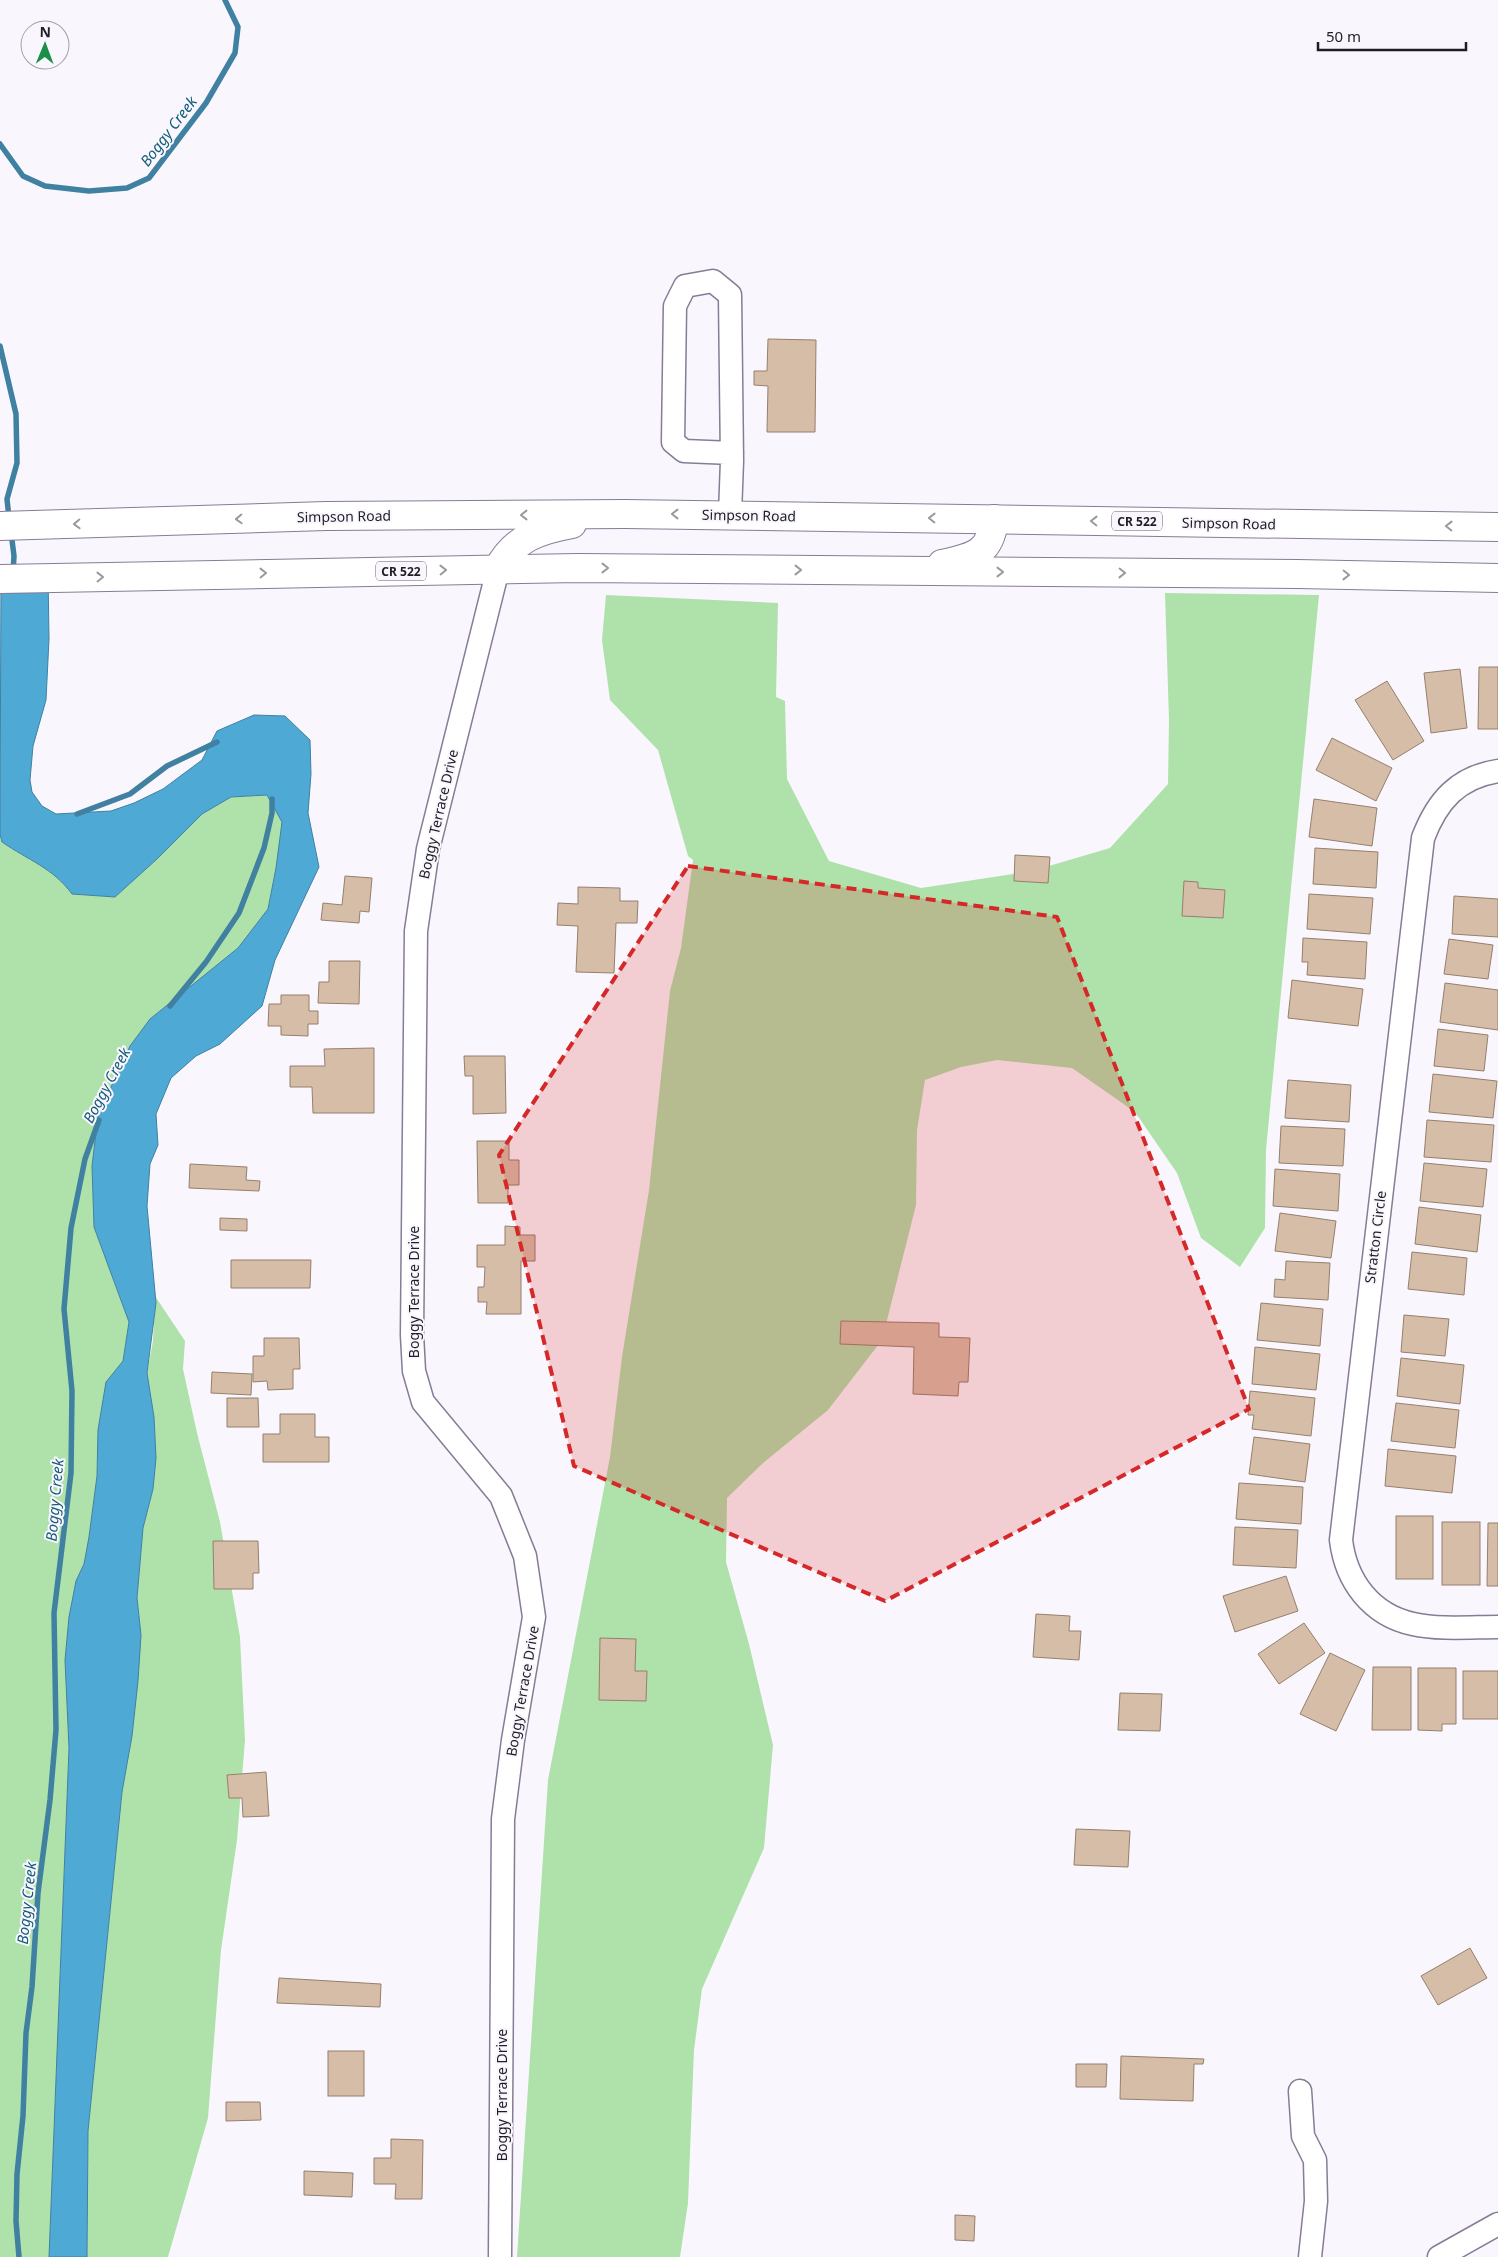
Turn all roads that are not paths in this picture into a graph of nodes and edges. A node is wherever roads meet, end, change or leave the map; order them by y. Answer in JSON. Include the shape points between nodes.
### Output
{"nodes":[{"id":1,"x":732,"y":453,"type":"junction"},
{"id":2,"x":625,"y":514,"type":"junction"},
{"id":3,"x":730,"y":514,"type":"junction"},
{"id":4,"x":994,"y":519,"type":"junction"},
{"id":5,"x":0,"y":526,"type":"edge"},
{"id":6,"x":1498,"y":527,"type":"edge"},
{"id":7,"x":498,"y":569,"type":"junction"},
{"id":8,"x":917,"y":571,"type":"junction"},
{"id":9,"x":1498,"y":578,"type":"edge"},
{"id":10,"x":0,"y":579,"type":"edge"},
{"id":11,"x":1498,"y":771,"type":"edge"},
{"id":12,"x":1498,"y":1627,"type":"edge"},
{"id":13,"x":1300,"y":2091,"type":"dead end"},
{"id":14,"x":1498,"y":2224,"type":"edge"},
{"id":15,"x":500,"y":2257,"type":"edge"},
{"id":16,"x":1310,"y":2257,"type":"edge"},
{"id":17,"x":1440,"y":2257,"type":"edge"}],
"edges":[{"from":1,"to":1,"type":"street","via":[[730,295],[714,281],[685,286],[676,306],[673,442],[684,451]]},
{"from":1,"to":3,"type":"street"},
{"from":3,"to":2,"type":"main road","name":"Simpson Road","number":"CR 522","one_way":true},
{"from":2,"to":5,"type":"main road","name":"Simpson Road","number":"CR 522","one_way":true,"via":[[326,516]]},
{"from":2,"to":7,"type":"main road","via":[[545,530],[520,541],[506,553]]},
{"from":4,"to":3,"type":"main road","name":"Simpson Road","number":"CR 522","one_way":true},
{"from":6,"to":4,"type":"main road","name":"Simpson Road","number":"CR 522","one_way":true},
{"from":4,"to":8,"type":"main road","via":[[987,545],[978,553]]},
{"from":7,"to":8,"type":"main road","number":"CR 522","one_way":true},
{"from":10,"to":7,"type":"main road","number":"CR 522","one_way":true},
{"from":7,"to":15,"type":"street","name":"Boggy Terrace Drive","via":[[428,849],[416,931],[412,1335],[414,1370],[423,1402],[501,1496],[525,1556],[534,1617],[503,1819]]},
{"from":8,"to":9,"type":"main road","number":"CR 522","one_way":true},
{"from":11,"to":12,"type":"street","name":"Stratton Circle","via":[[1483,774],[1452,791],[1434,812],[1423,838],[1340,1540],[1346,1566],[1358,1588],[1388,1615],[1427,1626]]},
{"from":13,"to":16,"type":"street","via":[[1303,2136],[1315,2160],[1316,2201]]},
{"from":14,"to":17,"type":"street"}]}
